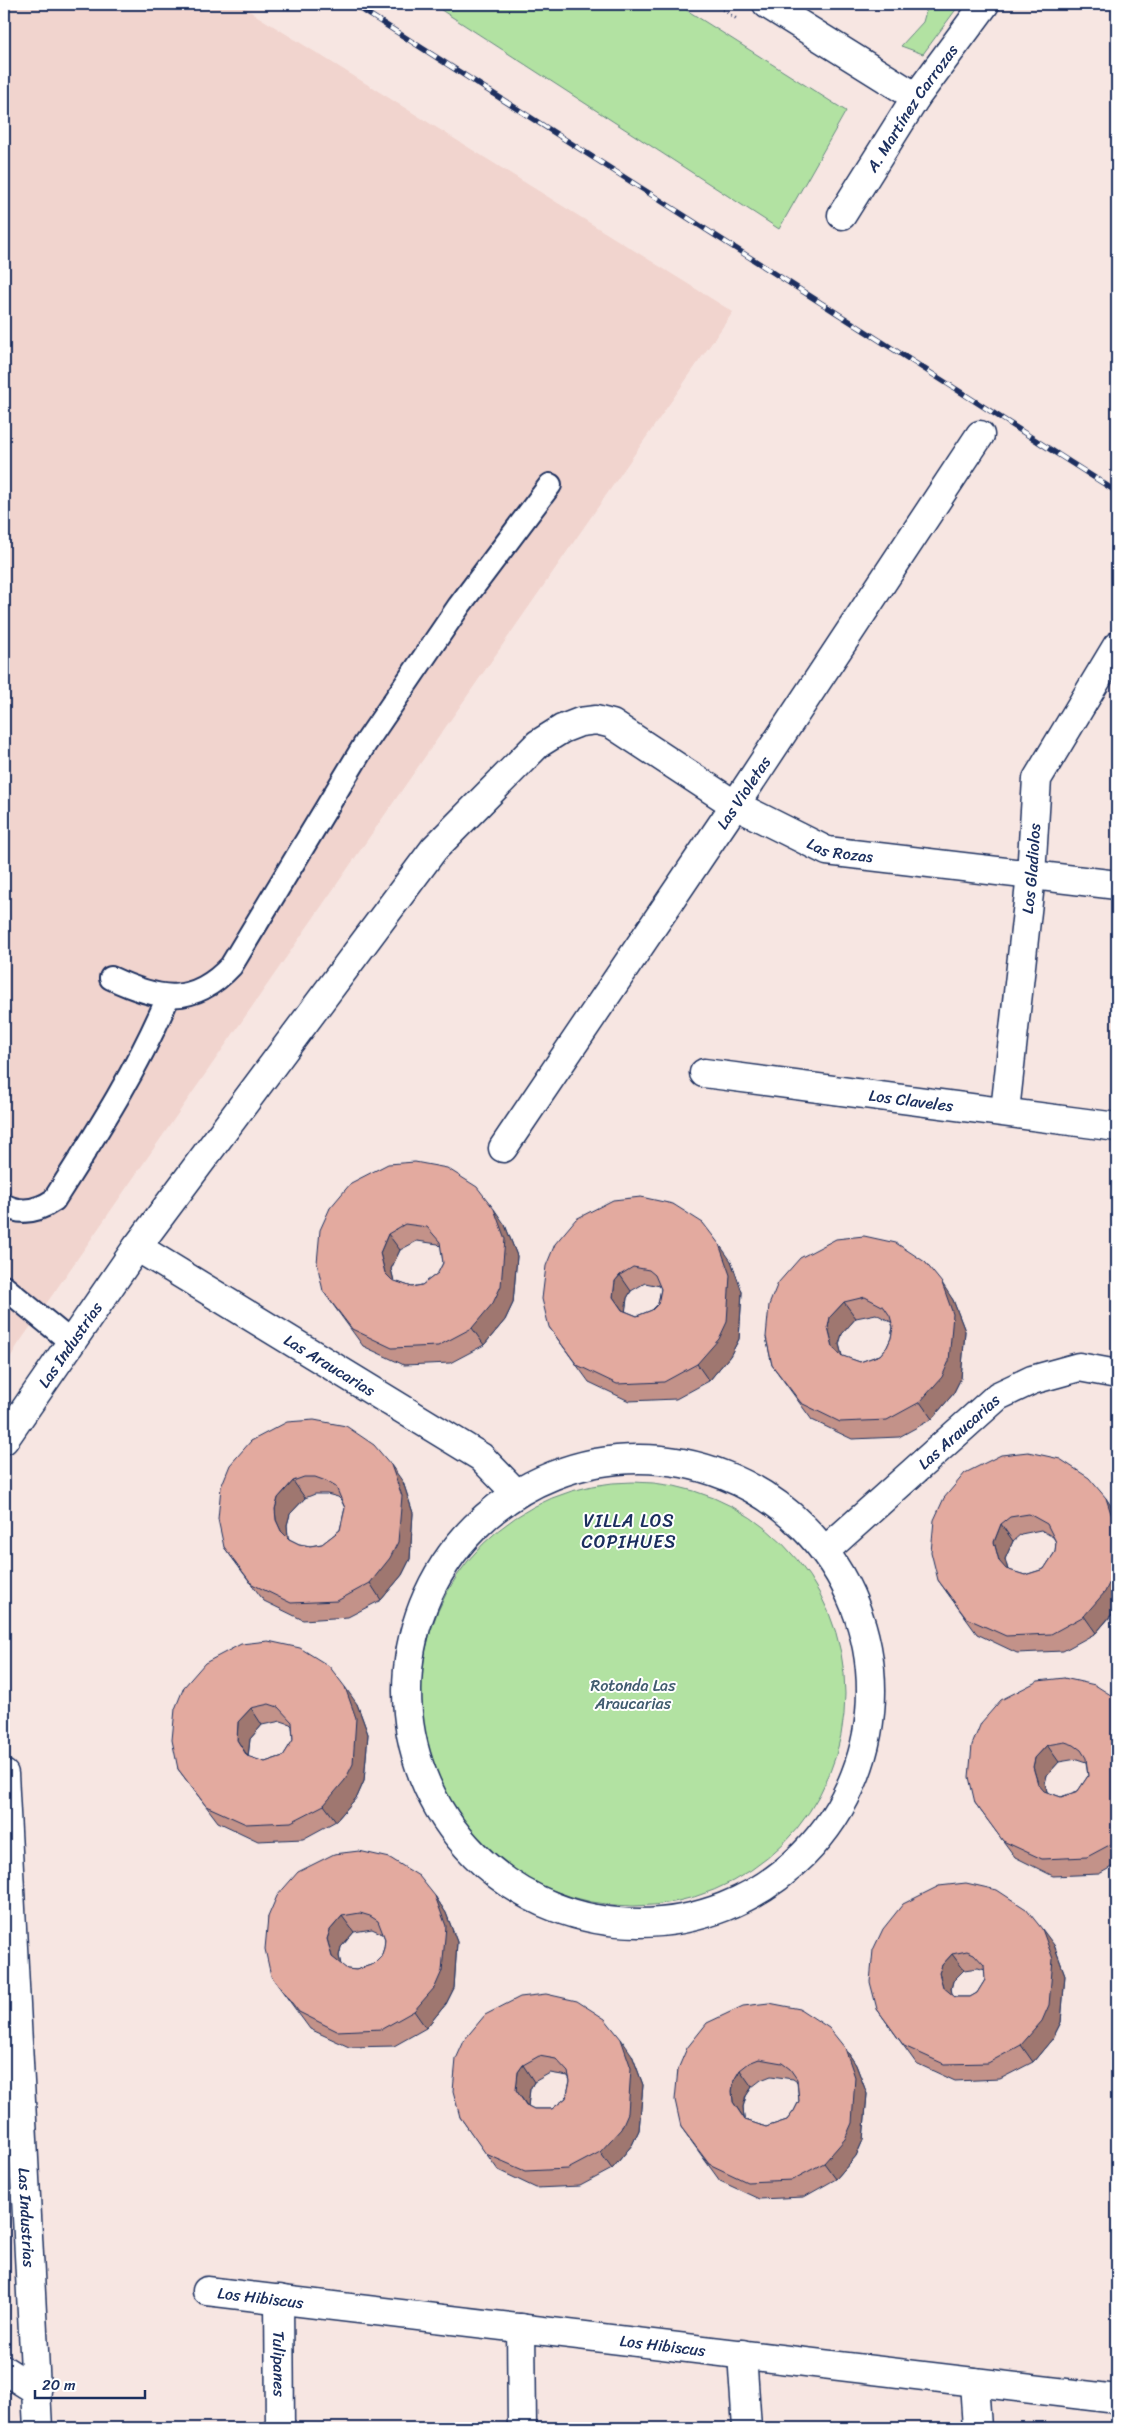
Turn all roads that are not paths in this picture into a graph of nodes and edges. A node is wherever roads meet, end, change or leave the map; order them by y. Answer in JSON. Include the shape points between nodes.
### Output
{"nodes":[{"id":1,"x":767,"y":4,"type":"edge"},
{"id":2,"x":985,"y":4,"type":"edge"},
{"id":3,"x":916,"y":97,"type":"junction"},
{"id":4,"x":842,"y":215,"type":"dead end"},
{"id":5,"x":980,"y":435,"type":"dead end"},
{"id":6,"x":550,"y":485,"type":"dead end"},
{"id":7,"x":1117,"y":646,"type":"edge"},
{"id":8,"x":596,"y":720,"type":"joint"},
{"id":9,"x":735,"y":805,"type":"junction"},
{"id":10,"x":1031,"y":875,"type":"junction"},
{"id":11,"x":1117,"y":885,"type":"edge"},
{"id":12,"x":111,"y":978,"type":"dead end"},
{"id":13,"x":168,"y":997,"type":"junction"},
{"id":14,"x":704,"y":1073,"type":"dead end"},
{"id":15,"x":1005,"y":1111,"type":"junction"},
{"id":16,"x":1117,"y":1127,"type":"edge"},
{"id":17,"x":503,"y":1148,"type":"dead end"},
{"id":18,"x":4,"y":1205,"type":"edge"},
{"id":19,"x":137,"y":1247,"type":"junction"},
{"id":20,"x":4,"y":1287,"type":"edge"},
{"id":21,"x":71,"y":1342,"type":"junction"},
{"id":22,"x":1117,"y":1374,"type":"edge"},
{"id":23,"x":4,"y":1440,"type":"edge"},
{"id":24,"x":516,"y":1493,"type":"junction"},
{"id":25,"x":826,"y":1550,"type":"junction"},
{"id":26,"x":4,"y":1774,"type":"edge"},
{"id":27,"x":207,"y":2291,"type":"dead end"},
{"id":28,"x":279,"y":2299,"type":"junction"},
{"id":29,"x":521,"y":2328,"type":"junction"},
{"id":30,"x":742,"y":2354,"type":"junction"},
{"id":31,"x":4,"y":2370,"type":"edge"},
{"id":32,"x":974,"y":2382,"type":"junction"},
{"id":33,"x":37,"y":2391,"type":"junction"},
{"id":34,"x":1117,"y":2399,"type":"edge"},
{"id":35,"x":38,"y":2428,"type":"edge"},
{"id":36,"x":280,"y":2428,"type":"edge"},
{"id":37,"x":522,"y":2428,"type":"edge"},
{"id":38,"x":747,"y":2428,"type":"edge"},
{"id":39,"x":977,"y":2428,"type":"edge"}],
"edges":[{"from":1,"to":3,"type":"street"},
{"from":2,"to":3,"type":"street","name":"A. Martínez Carrozas"},
{"from":3,"to":4,"type":"street","name":"A. Martínez Carrozas"},
{"from":5,"to":9,"type":"street","name":"Las Violetas"},
{"from":6,"to":13,"type":"lane","via":[[459,606],[366,744],[231,966],[201,991]]},
{"from":7,"to":10,"type":"street","name":"Los Gladiolos","via":[[1037,779]]},
{"from":8,"to":9,"type":"street","name":"Las Rozas","via":[[612,724]]},
{"from":8,"to":19,"type":"street","name":"Las Industrias","via":[[562,729],[538,744],[434,849]]},
{"from":9,"to":10,"type":"street","name":"Las Rozas","via":[[827,851]]},
{"from":9,"to":17,"type":"street","name":"Las Violetas"},
{"from":10,"to":11,"type":"street","name":"Las Rozas"},
{"from":10,"to":15,"type":"street","name":"Los Gladiolos"},
{"from":12,"to":13,"type":"lane","via":[[139,991]]},
{"from":13,"to":18,"type":"lane","via":[[151,1038],[118,1098],[54,1200],[44,1208],[31,1211],[19,1211]]},
{"from":14,"to":15,"type":"street","name":"Los Claveles"},
{"from":15,"to":16,"type":"street","name":"Los Claveles"},
{"from":19,"to":21,"type":"street","name":"Las Industrias"},
{"from":19,"to":24,"type":"street","name":"Las Araucarias","via":[[481,1457]]},
{"from":20,"to":21,"type":"lane"},
{"from":21,"to":23,"type":"street","name":"Las Industrias"},
{"from":22,"to":25,"type":"street","name":"Las Araucarias","via":[[1079,1367],[1032,1380],[998,1396]]},
{"from":24,"to":25,"type":"street","via":[[568,1469],[624,1459],[682,1462],[736,1479],[786,1510]]},
{"from":24,"to":25,"type":"street","via":[[465,1535],[428,1590],[408,1653],[409,1727],[424,1782],[457,1838],[506,1882],[565,1912],[630,1924],[695,1917],[756,1893],[808,1852],[847,1799],[869,1737],[872,1672],[858,1607]]},
{"from":26,"to":33,"type":"street","name":"Las Industrias"},
{"from":27,"to":28,"type":"street","name":"Los Hibiscus"},
{"from":28,"to":29,"type":"street","name":"Los Hibiscus"},
{"from":28,"to":36,"type":"street","name":"Tulipanes"},
{"from":29,"to":30,"type":"street","name":"Los Hibiscus"},
{"from":29,"to":37,"type":"street"},
{"from":30,"to":32,"type":"street","name":"Los Hibiscus"},
{"from":30,"to":38,"type":"street"},
{"from":31,"to":33,"type":"street"},
{"from":32,"to":34,"type":"street","name":"Los Hibiscus"},
{"from":32,"to":39,"type":"street"},
{"from":33,"to":35,"type":"street","name":"Las Industrias"}]}
